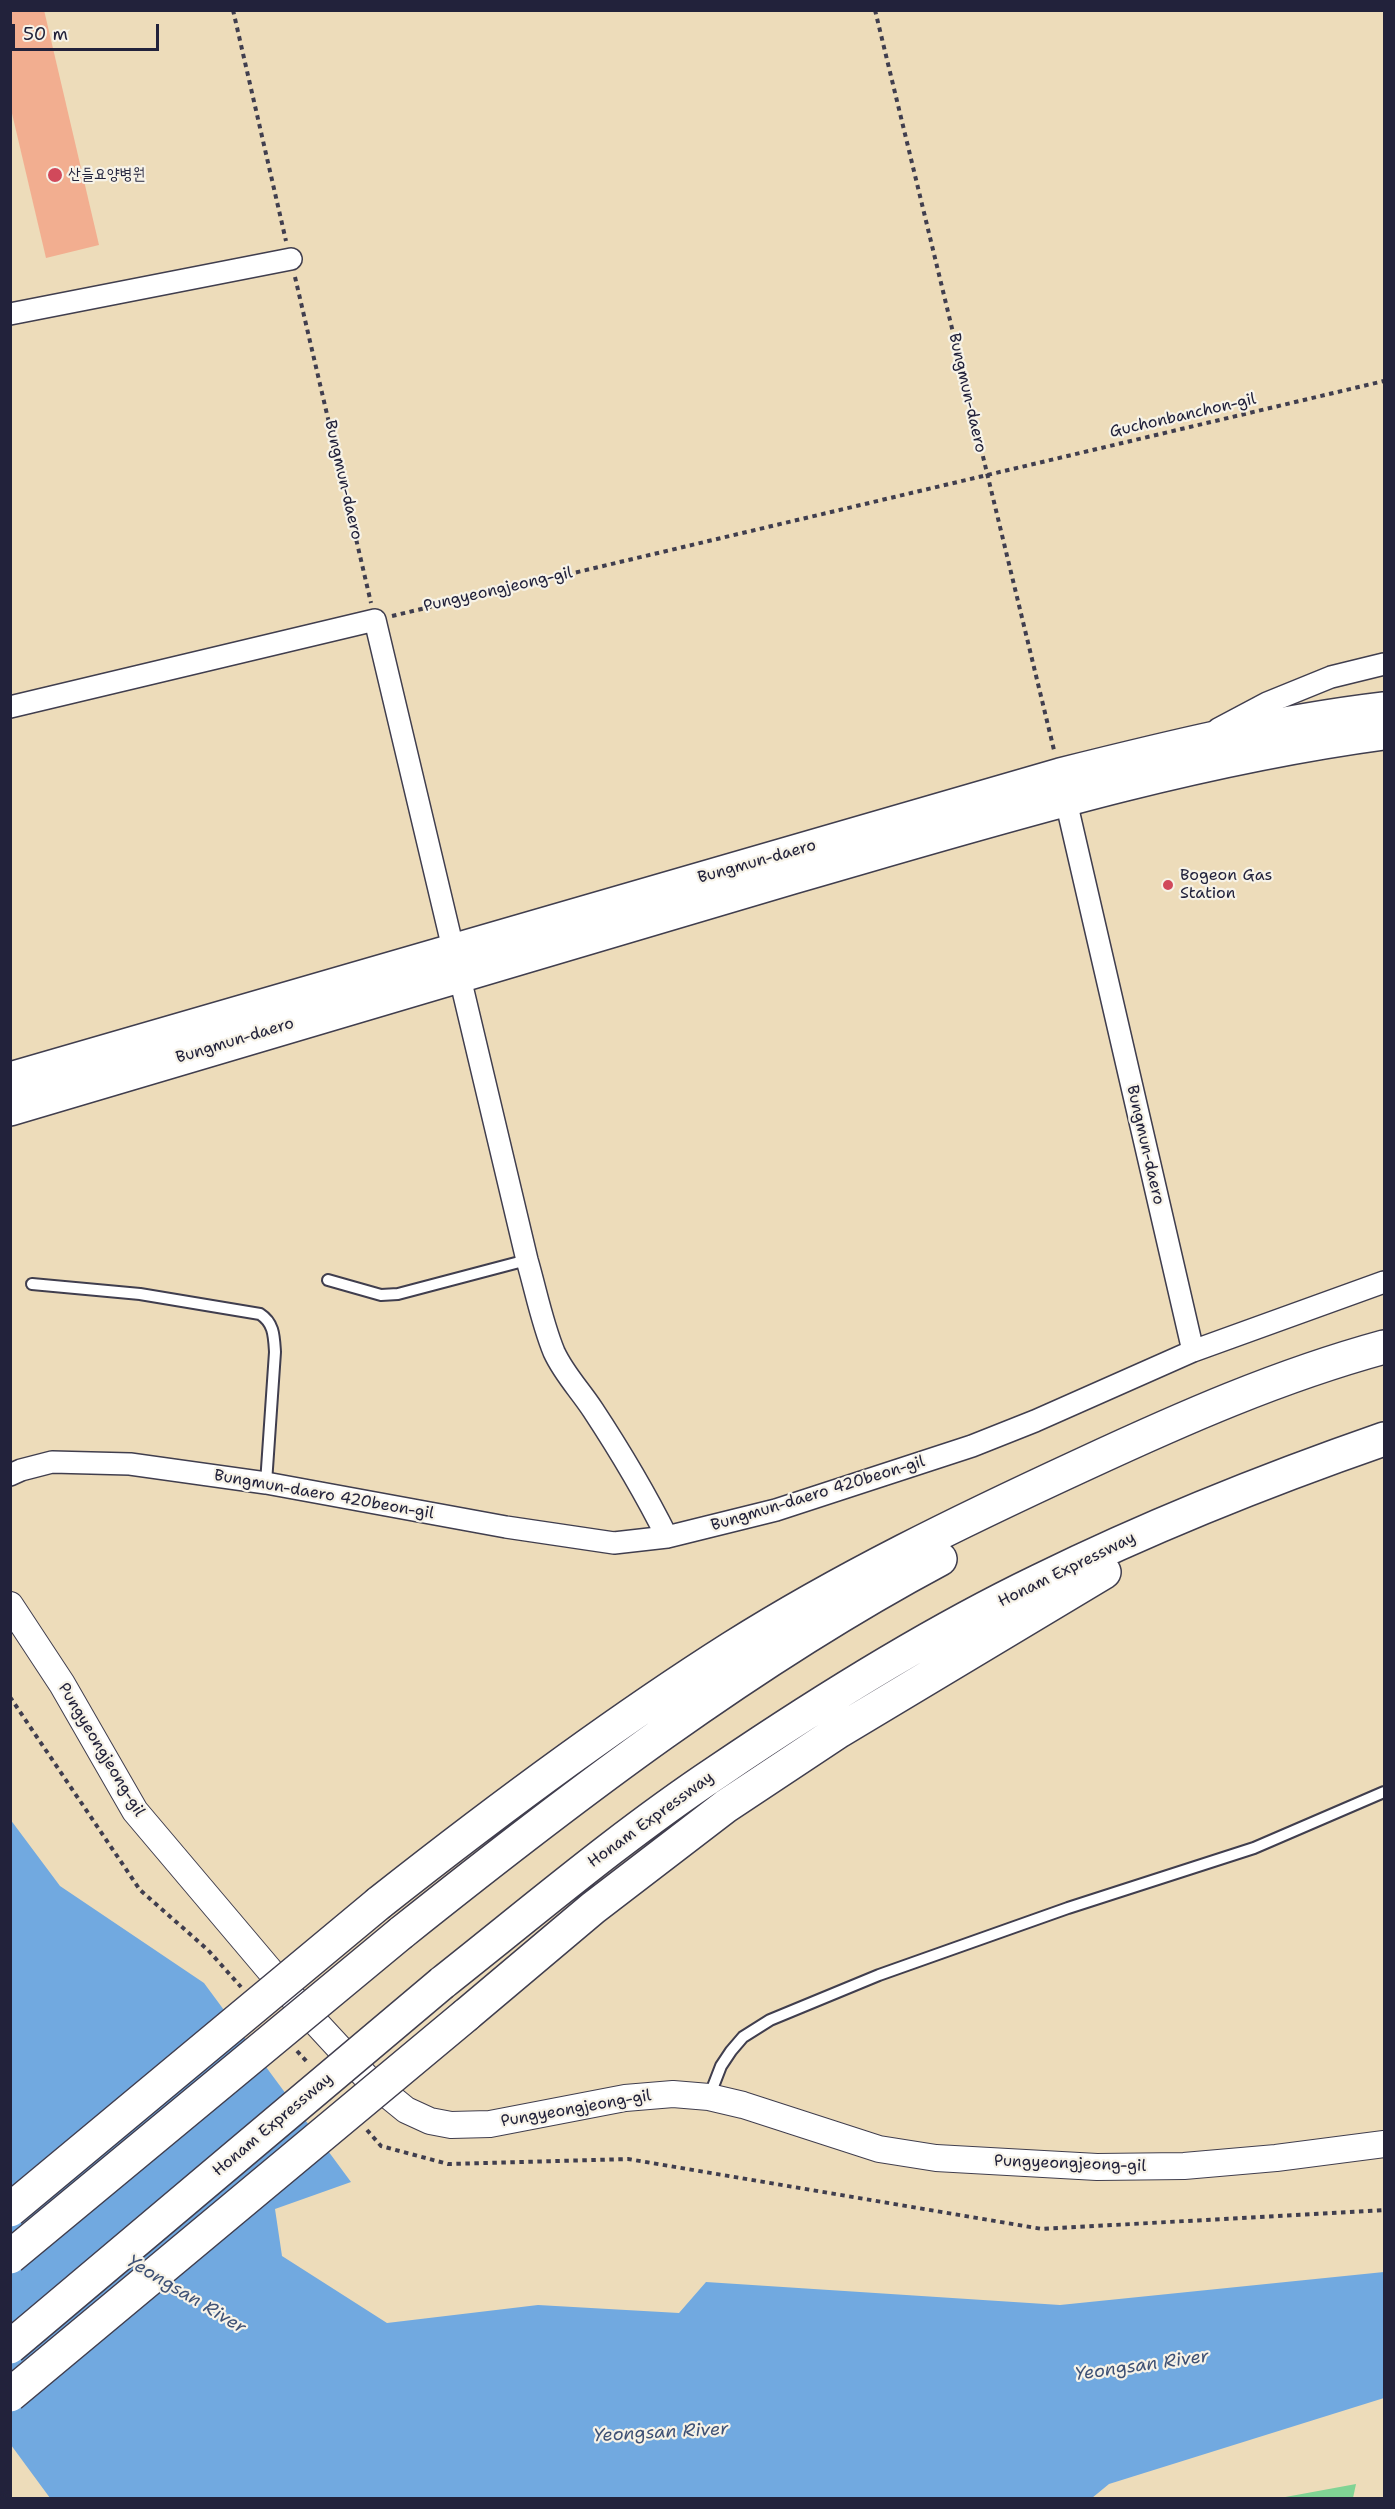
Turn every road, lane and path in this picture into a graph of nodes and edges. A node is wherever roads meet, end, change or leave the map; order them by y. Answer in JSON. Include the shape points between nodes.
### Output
{"nodes":[{"id":1,"x":233,"y":10,"type":"edge"},
{"id":2,"x":875,"y":10,"type":"edge"},
{"id":3,"x":291,"y":259,"type":"junction"},
{"id":4,"x":10,"y":314,"type":"edge"},
{"id":5,"x":1384,"y":381,"type":"edge"},
{"id":6,"x":986,"y":474,"type":"junction"},
{"id":7,"x":375,"y":620,"type":"junction"},
{"id":8,"x":1384,"y":664,"type":"edge"},
{"id":9,"x":10,"y":707,"type":"edge"},
{"id":10,"x":1384,"y":709,"type":"edge"},
{"id":11,"x":1384,"y":733,"type":"edge"},
{"id":12,"x":1196,"y":741,"type":"junction"},
{"id":13,"x":1063,"y":787,"type":"junction"},
{"id":14,"x":456,"y":962,"type":"junction"},
{"id":15,"x":10,"y":1079,"type":"edge"},
{"id":16,"x":10,"y":1109,"type":"edge"},
{"id":17,"x":526,"y":1260,"type":"junction"},
{"id":18,"x":328,"y":1280,"type":"dead end"},
{"id":19,"x":1384,"y":1282,"type":"edge"},
{"id":20,"x":32,"y":1284,"type":"dead end"},
{"id":21,"x":1384,"y":1347,"type":"edge"},
{"id":22,"x":1193,"y":1351,"type":"junction"},
{"id":23,"x":1384,"y":1359,"type":"edge"},
{"id":24,"x":1384,"y":1439,"type":"edge"},
{"id":25,"x":1384,"y":1460,"type":"edge"},
{"id":26,"x":10,"y":1475,"type":"edge"},
{"id":27,"x":266,"y":1483,"type":"junction"},
{"id":28,"x":667,"y":1537,"type":"junction"},
{"id":29,"x":10,"y":1605,"type":"edge"},
{"id":30,"x":1384,"y":1792,"type":"edge"},
{"id":31,"x":709,"y":2097,"type":"junction"},
{"id":32,"x":1384,"y":2144,"type":"edge"},
{"id":33,"x":10,"y":2210,"type":"edge"},
{"id":34,"x":10,"y":2257,"type":"edge"},
{"id":35,"x":10,"y":2347,"type":"edge"},
{"id":36,"x":10,"y":2395,"type":"edge"}],
"edges":[{"from":1,"to":3,"type":"path","name":"Bungmun-daero"},
{"from":2,"to":6,"type":"path","name":"Bungmun-daero"},
{"from":3,"to":4,"type":"street"},
{"from":3,"to":7,"type":"path","name":"Bungmun-daero"},
{"from":5,"to":6,"type":"path","name":"Guchonbanchon-gil"},
{"from":6,"to":7,"type":"path","name":"Pungyeongjeong-gil"},
{"from":6,"to":13,"type":"path","name":"Bungmun-daero"},
{"from":7,"to":9,"type":"street"},
{"from":7,"to":14,"type":"street"},
{"from":8,"to":12,"type":"street","via":[[1331,677],[1267,703]]},
{"from":10,"to":12,"type":"main road","name":"Bungmun-daero"},
{"from":11,"to":13,"type":"main road","name":"Bungmun-daero"},
{"from":12,"to":13,"type":"main road","name":"Bungmun-daero"},
{"from":13,"to":14,"type":"main road","name":"Bungmun-daero"},
{"from":13,"to":22,"type":"street","name":"Bungmun-daero"},
{"from":14,"to":15,"type":"main road","name":"Bungmun-daero"},
{"from":14,"to":16,"type":"main road","name":"Bungmun-daero"},
{"from":14,"to":17,"type":"street"},
{"from":17,"to":18,"type":"lane","via":[[398,1294],[381,1295]]},
{"from":17,"to":28,"type":"street","via":[[555,1353],[633,1474]]},
{"from":19,"to":22,"type":"street","name":"Bungmun-daero 420beon-gil"},
{"from":20,"to":27,"type":"lane","via":[[140,1294],[266,1317],[274,1332],[275,1352]]},
{"from":21,"to":33,"type":"main road","bridge":true,"via":[[1332,1361],[1212,1406],[1036,1486],[834,1589],[733,1647],[486,1818]]},
{"from":22,"to":28,"type":"street","name":"Bungmun-daero 420beon-gil","via":[[972,1446],[776,1510]]},
{"from":23,"to":34,"type":"main road","bridge":true,"via":[[1206,1428],[1112,1470],[910,1575],[800,1641],[649,1744],[491,1861]]},
{"from":24,"to":35,"type":"main road","name":"Honam Expressway","bridge":true,"via":[[1283,1475],[1130,1538],[1036,1582],[872,1673],[717,1772],[615,1845],[442,1983]]},
{"from":25,"to":36,"type":"main road","bridge":true,"via":[[1202,1527],[1088,1580],[839,1731],[726,1806],[593,1908]]},
{"from":26,"to":27,"type":"street","name":"Bungmun-daero 420beon-gil","via":[[52,1462],[87,1461]]},
{"from":27,"to":28,"type":"street","name":"Bungmun-daero 420beon-gil","via":[[614,1543]]},
{"from":29,"to":31,"type":"street","name":"Pungyeongjeong-gil","via":[[62,1684],[135,1811],[294,1999],[368,2079],[406,2110],[451,2125],[490,2124],[625,2098],[673,2094]]},
{"from":30,"to":31,"type":"lane","via":[[1254,1848],[879,1975],[770,2020],[743,2037],[730,2051]]},
{"from":31,"to":32,"type":"street","name":"Pungyeongjeong-gil","via":[[879,2150],[936,2158],[1097,2167],[1184,2166]]}]}
